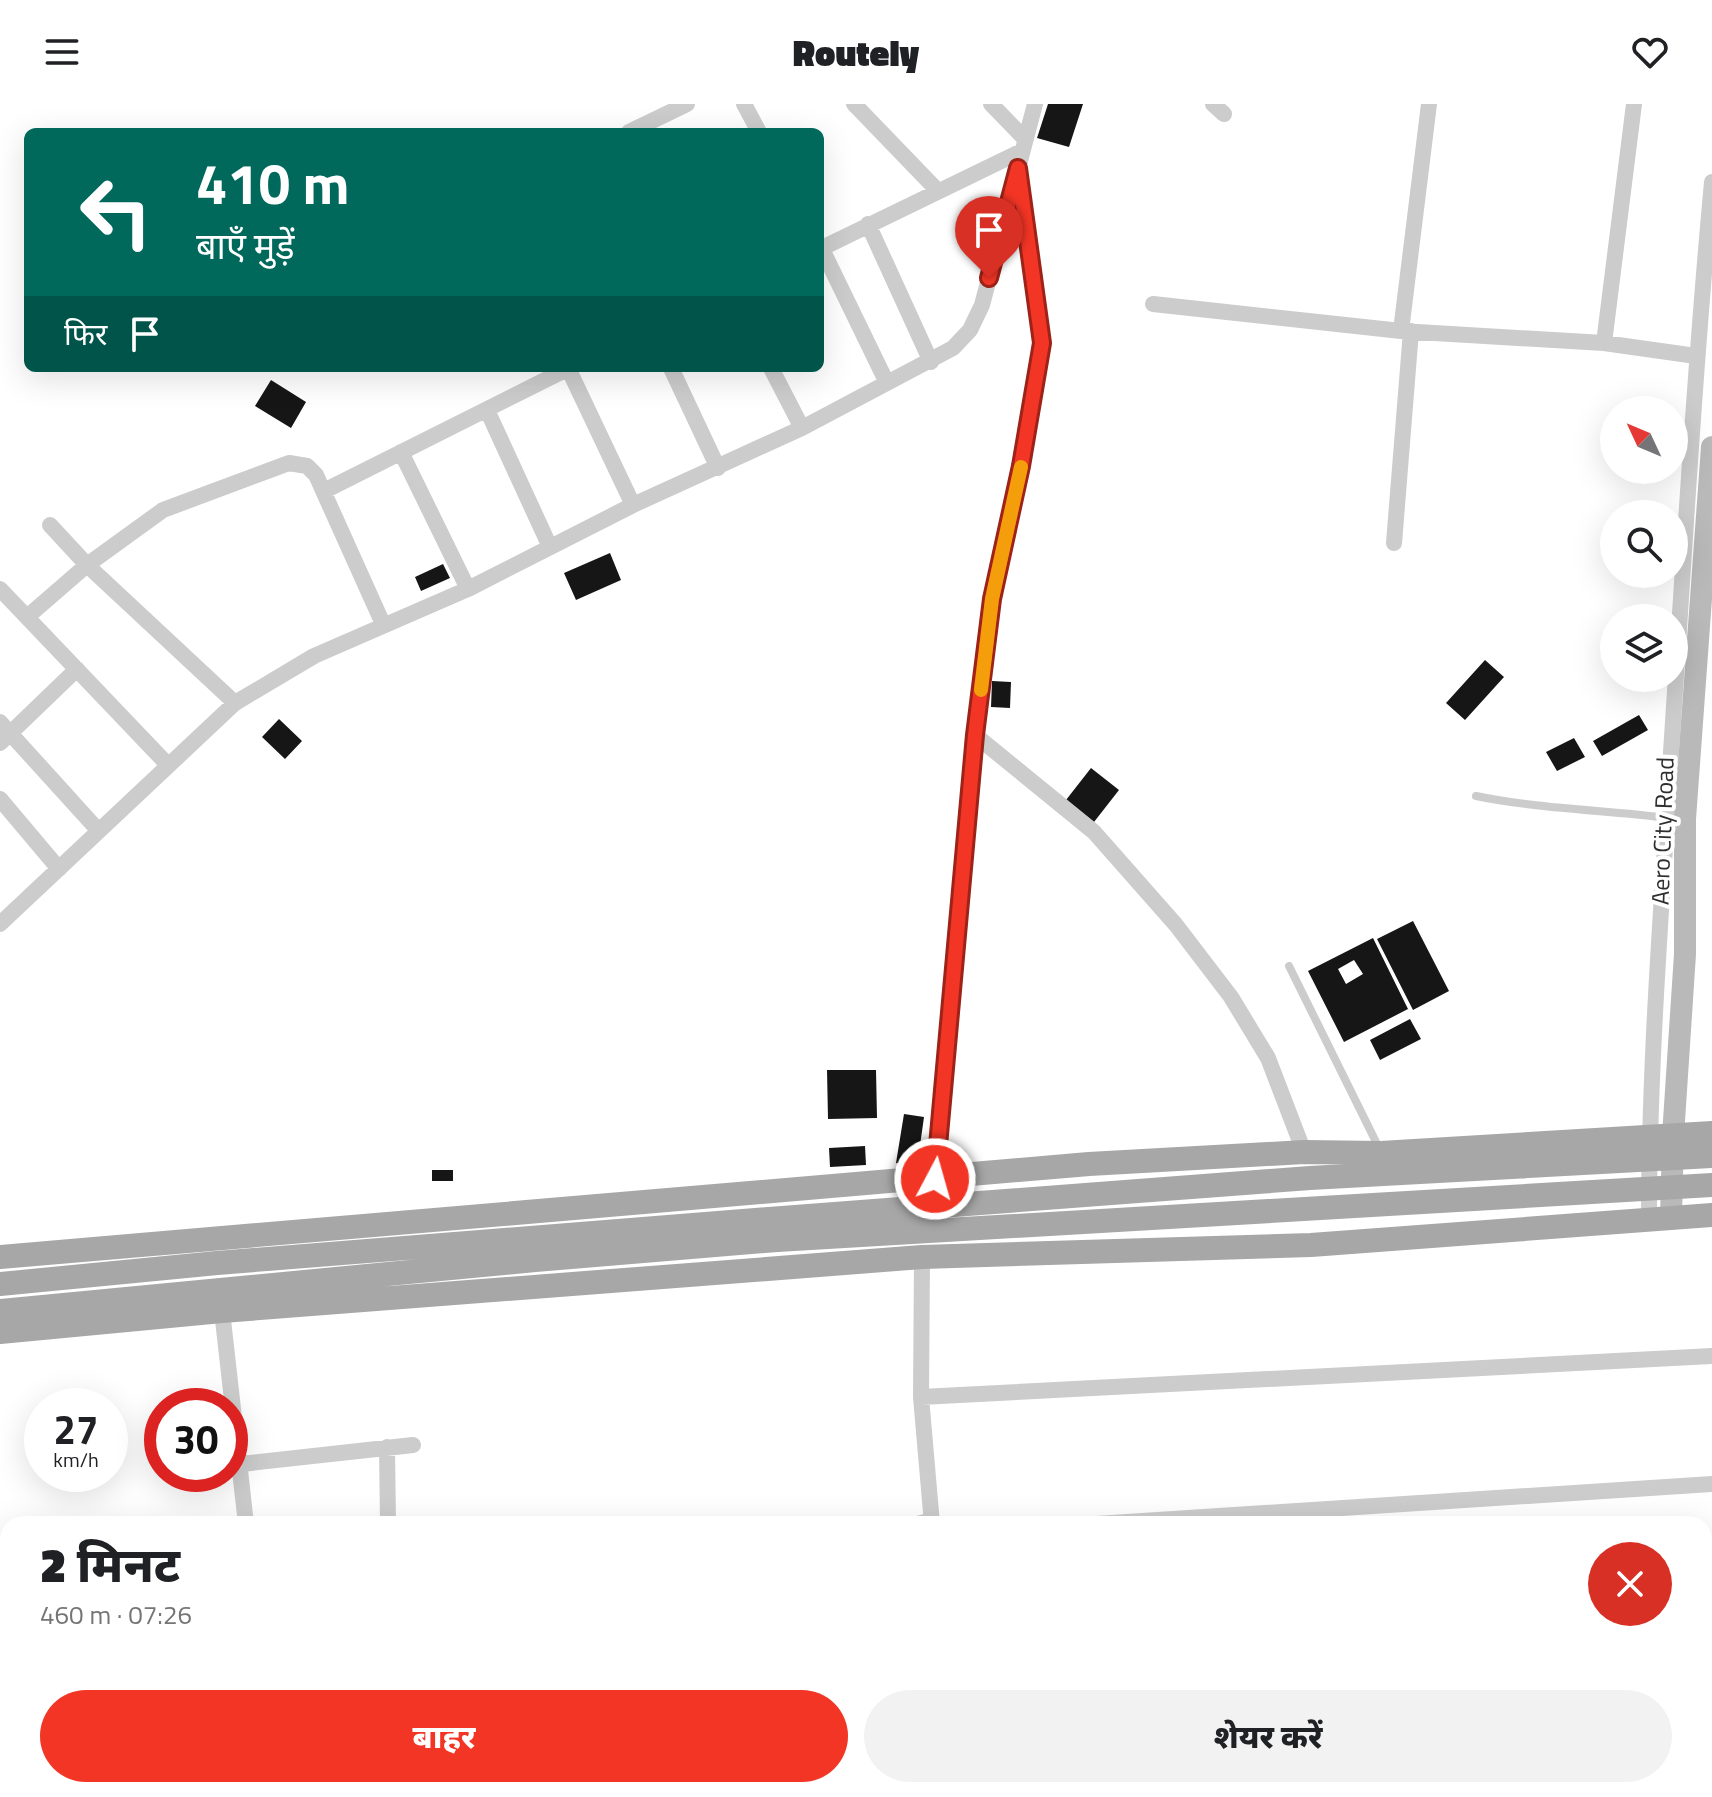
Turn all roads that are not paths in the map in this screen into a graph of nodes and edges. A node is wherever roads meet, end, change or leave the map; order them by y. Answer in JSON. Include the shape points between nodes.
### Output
{"nodes":[{"id":1,"x":687,"y":104,"type":"edge"},
{"id":2,"x":744,"y":104,"type":"edge"},
{"id":3,"x":854,"y":104,"type":"edge"},
{"id":4,"x":991,"y":104,"type":"edge"},
{"id":5,"x":1035,"y":104,"type":"edge"},
{"id":6,"x":1429,"y":104,"type":"edge"},
{"id":7,"x":1634,"y":104,"type":"edge"},
{"id":8,"x":650,"y":128,"type":"edge"},
{"id":9,"x":757,"y":128,"type":"edge"},
{"id":10,"x":1022,"y":153,"type":"junction"},
{"id":11,"x":1712,"y":182,"type":"edge"},
{"id":12,"x":937,"y":190,"type":"junction"},
{"id":13,"x":868,"y":224,"type":"junction"},
{"id":14,"x":824,"y":246,"type":"edge"},
{"id":15,"x":824,"y":253,"type":"edge"},
{"id":16,"x":1153,"y":304,"type":"dead end"},
{"id":17,"x":1406,"y":331,"type":"junction"},
{"id":18,"x":1604,"y":343,"type":"junction"},
{"id":19,"x":1696,"y":356,"type":"junction"},
{"id":20,"x":931,"y":362,"type":"junction"},
{"id":21,"x":560,"y":372,"type":"edge"},
{"id":22,"x":570,"y":372,"type":"edge"},
{"id":23,"x":673,"y":372,"type":"edge"},
{"id":24,"x":773,"y":372,"type":"edge"},
{"id":25,"x":887,"y":383,"type":"junction"},
{"id":26,"x":487,"y":410,"type":"junction"},
{"id":27,"x":802,"y":428,"type":"junction"},
{"id":28,"x":1712,"y":447,"type":"edge"},
{"id":29,"x":401,"y":452,"type":"junction"},
{"id":30,"x":718,"y":468,"type":"junction"},
{"id":31,"x":324,"y":491,"type":"junction"},
{"id":32,"x":633,"y":505,"type":"junction"},
{"id":33,"x":50,"y":525,"type":"dead end"},
{"id":34,"x":1394,"y":543,"type":"dead end"},
{"id":35,"x":550,"y":547,"type":"junction"},
{"id":36,"x":87,"y":565,"type":"junction"},
{"id":37,"x":0,"y":589,"type":"edge"},
{"id":38,"x":468,"y":589,"type":"junction"},
{"id":39,"x":27,"y":617,"type":"junction"},
{"id":40,"x":383,"y":624,"type":"junction"},
{"id":41,"x":77,"y":669,"type":"junction"},
{"id":42,"x":235,"y":703,"type":"junction"},
{"id":43,"x":4,"y":732,"type":"edge"},
{"id":44,"x":975,"y":735,"type":"junction"},
{"id":45,"x":168,"y":765,"type":"junction"},
{"id":46,"x":1476,"y":796,"type":"dead end"},
{"id":47,"x":0,"y":799,"type":"edge"},
{"id":48,"x":1676,"y":818,"type":"junction"},
{"id":49,"x":97,"y":829,"type":"junction"},
{"id":50,"x":59,"y":869,"type":"junction"},
{"id":51,"x":0,"y":924,"type":"edge"},
{"id":52,"x":1289,"y":966,"type":"dead end"},
{"id":53,"x":1712,"y":1133,"type":"edge"},
{"id":54,"x":1661,"y":1136,"type":"junction"},
{"id":55,"x":1304,"y":1152,"type":"junction"},
{"id":56,"x":1381,"y":1153,"type":"junction"},
{"id":57,"x":1712,"y":1156,"type":"edge"},
{"id":58,"x":935,"y":1179,"type":"junction"},
{"id":59,"x":1712,"y":1185,"type":"edge"},
{"id":60,"x":1712,"y":1215,"type":"edge"},
{"id":61,"x":1660,"y":1218,"type":"junction"},
{"id":62,"x":773,"y":1230,"type":"junction"},
{"id":63,"x":0,"y":1257,"type":"edge"},
{"id":64,"x":922,"y":1257,"type":"junction"},
{"id":65,"x":0,"y":1284,"type":"edge"},
{"id":66,"x":0,"y":1311,"type":"edge"},
{"id":67,"x":222,"y":1311,"type":"junction"},
{"id":68,"x":0,"y":1332,"type":"edge"},
{"id":69,"x":1712,"y":1356,"type":"edge"},
{"id":70,"x":232,"y":1388,"type":"edge"},
{"id":71,"x":921,"y":1397,"type":"junction"},
{"id":72,"x":413,"y":1445,"type":"dead end"},
{"id":73,"x":387,"y":1447,"type":"junction"},
{"id":74,"x":248,"y":1463,"type":"edge"},
{"id":75,"x":1712,"y":1484,"type":"edge"},
{"id":76,"x":243,"y":1492,"type":"edge"},
{"id":77,"x":245,"y":1516,"type":"edge"},
{"id":78,"x":388,"y":1516,"type":"edge"},
{"id":79,"x":932,"y":1516,"type":"edge"},
{"id":80,"x":1219,"y":1516,"type":"edge"}],
"edges":[{"from":1,"to":8,"type":"street"},
{"from":2,"to":9,"type":"street"},
{"from":3,"to":12,"type":"street"},
{"from":4,"to":10,"type":"street"},
{"from":5,"to":10,"type":"street"},
{"from":6,"to":17,"type":"street"},
{"from":7,"to":18,"type":"street"},
{"from":10,"to":12,"type":"street"},
{"from":10,"to":20,"type":"street","via":[[977,318],[962,339]]},
{"from":10,"to":44,"type":"street","via":[[1042,343],[992,599]]},
{"from":11,"to":19,"type":"street"},
{"from":12,"to":13,"type":"street"},
{"from":13,"to":14,"type":"street"},
{"from":13,"to":20,"type":"street"},
{"from":15,"to":25,"type":"street"},
{"from":16,"to":17,"type":"street"},
{"from":17,"to":18,"type":"street"},
{"from":17,"to":34,"type":"street"},
{"from":18,"to":19,"type":"street"},
{"from":19,"to":48,"type":"street"},
{"from":20,"to":25,"type":"street"},
{"from":21,"to":26,"type":"street"},
{"from":22,"to":32,"type":"street"},
{"from":23,"to":30,"type":"street"},
{"from":24,"to":27,"type":"street"},
{"from":25,"to":27,"type":"street"},
{"from":26,"to":29,"type":"street"},
{"from":26,"to":35,"type":"street"},
{"from":27,"to":30,"type":"street"},
{"from":28,"to":48,"type":"street","name":"Aero City Road"},
{"from":29,"to":31,"type":"street"},
{"from":29,"to":38,"type":"street"},
{"from":30,"to":32,"type":"street"},
{"from":31,"to":36,"type":"street","via":[[307,466],[289,463],[163,510]]},
{"from":31,"to":40,"type":"street"},
{"from":32,"to":35,"type":"street"},
{"from":33,"to":36,"type":"street"},
{"from":35,"to":38,"type":"street"},
{"from":36,"to":39,"type":"street"},
{"from":36,"to":42,"type":"street"},
{"from":37,"to":39,"type":"street"},
{"from":38,"to":40,"type":"street"},
{"from":39,"to":41,"type":"street"},
{"from":40,"to":42,"type":"street","via":[[314,656]]},
{"from":41,"to":43,"type":"street"},
{"from":41,"to":45,"type":"street"},
{"from":42,"to":45,"type":"street"},
{"from":43,"to":49,"type":"street"},
{"from":44,"to":55,"type":"street","via":[[1094,832],[1176,925],[1231,997],[1268,1058]]},
{"from":44,"to":58,"type":"street"},
{"from":45,"to":49,"type":"street"},
{"from":46,"to":48,"type":"lane"},
{"from":47,"to":50,"type":"street"},
{"from":48,"to":54,"type":"street","name":"Aero City Road","via":[[1685,954]]},
{"from":49,"to":50,"type":"street"},
{"from":50,"to":51,"type":"street"},
{"from":52,"to":56,"type":"lane"},
{"from":53,"to":54,"type":"main road"},
{"from":54,"to":56,"type":"main road"},
{"from":54,"to":61,"type":"street","name":"Aero City Road"},
{"from":55,"to":56,"type":"main road"},
{"from":55,"to":58,"type":"main road"},
{"from":57,"to":62,"type":"main road","bridge":true,"via":[[1310,1178]]},
{"from":58,"to":63,"type":"main road"},
{"from":59,"to":62,"type":"main road","bridge":true},
{"from":60,"to":61,"type":"main road"},
{"from":61,"to":64,"type":"main road","via":[[1311,1245]]},
{"from":62,"to":65,"type":"main road","via":[[217,1263]]},
{"from":62,"to":66,"type":"main road","via":[[535,1260]]},
{"from":64,"to":67,"type":"main road"},
{"from":64,"to":71,"type":"street"},
{"from":67,"to":68,"type":"main road"},
{"from":67,"to":70,"type":"street"},
{"from":69,"to":71,"type":"street"},
{"from":71,"to":79,"type":"street"},
{"from":72,"to":73,"type":"street"},
{"from":73,"to":74,"type":"street"},
{"from":73,"to":78,"type":"street"},
{"from":75,"to":80,"type":"street"},
{"from":76,"to":77,"type":"street"}]}
